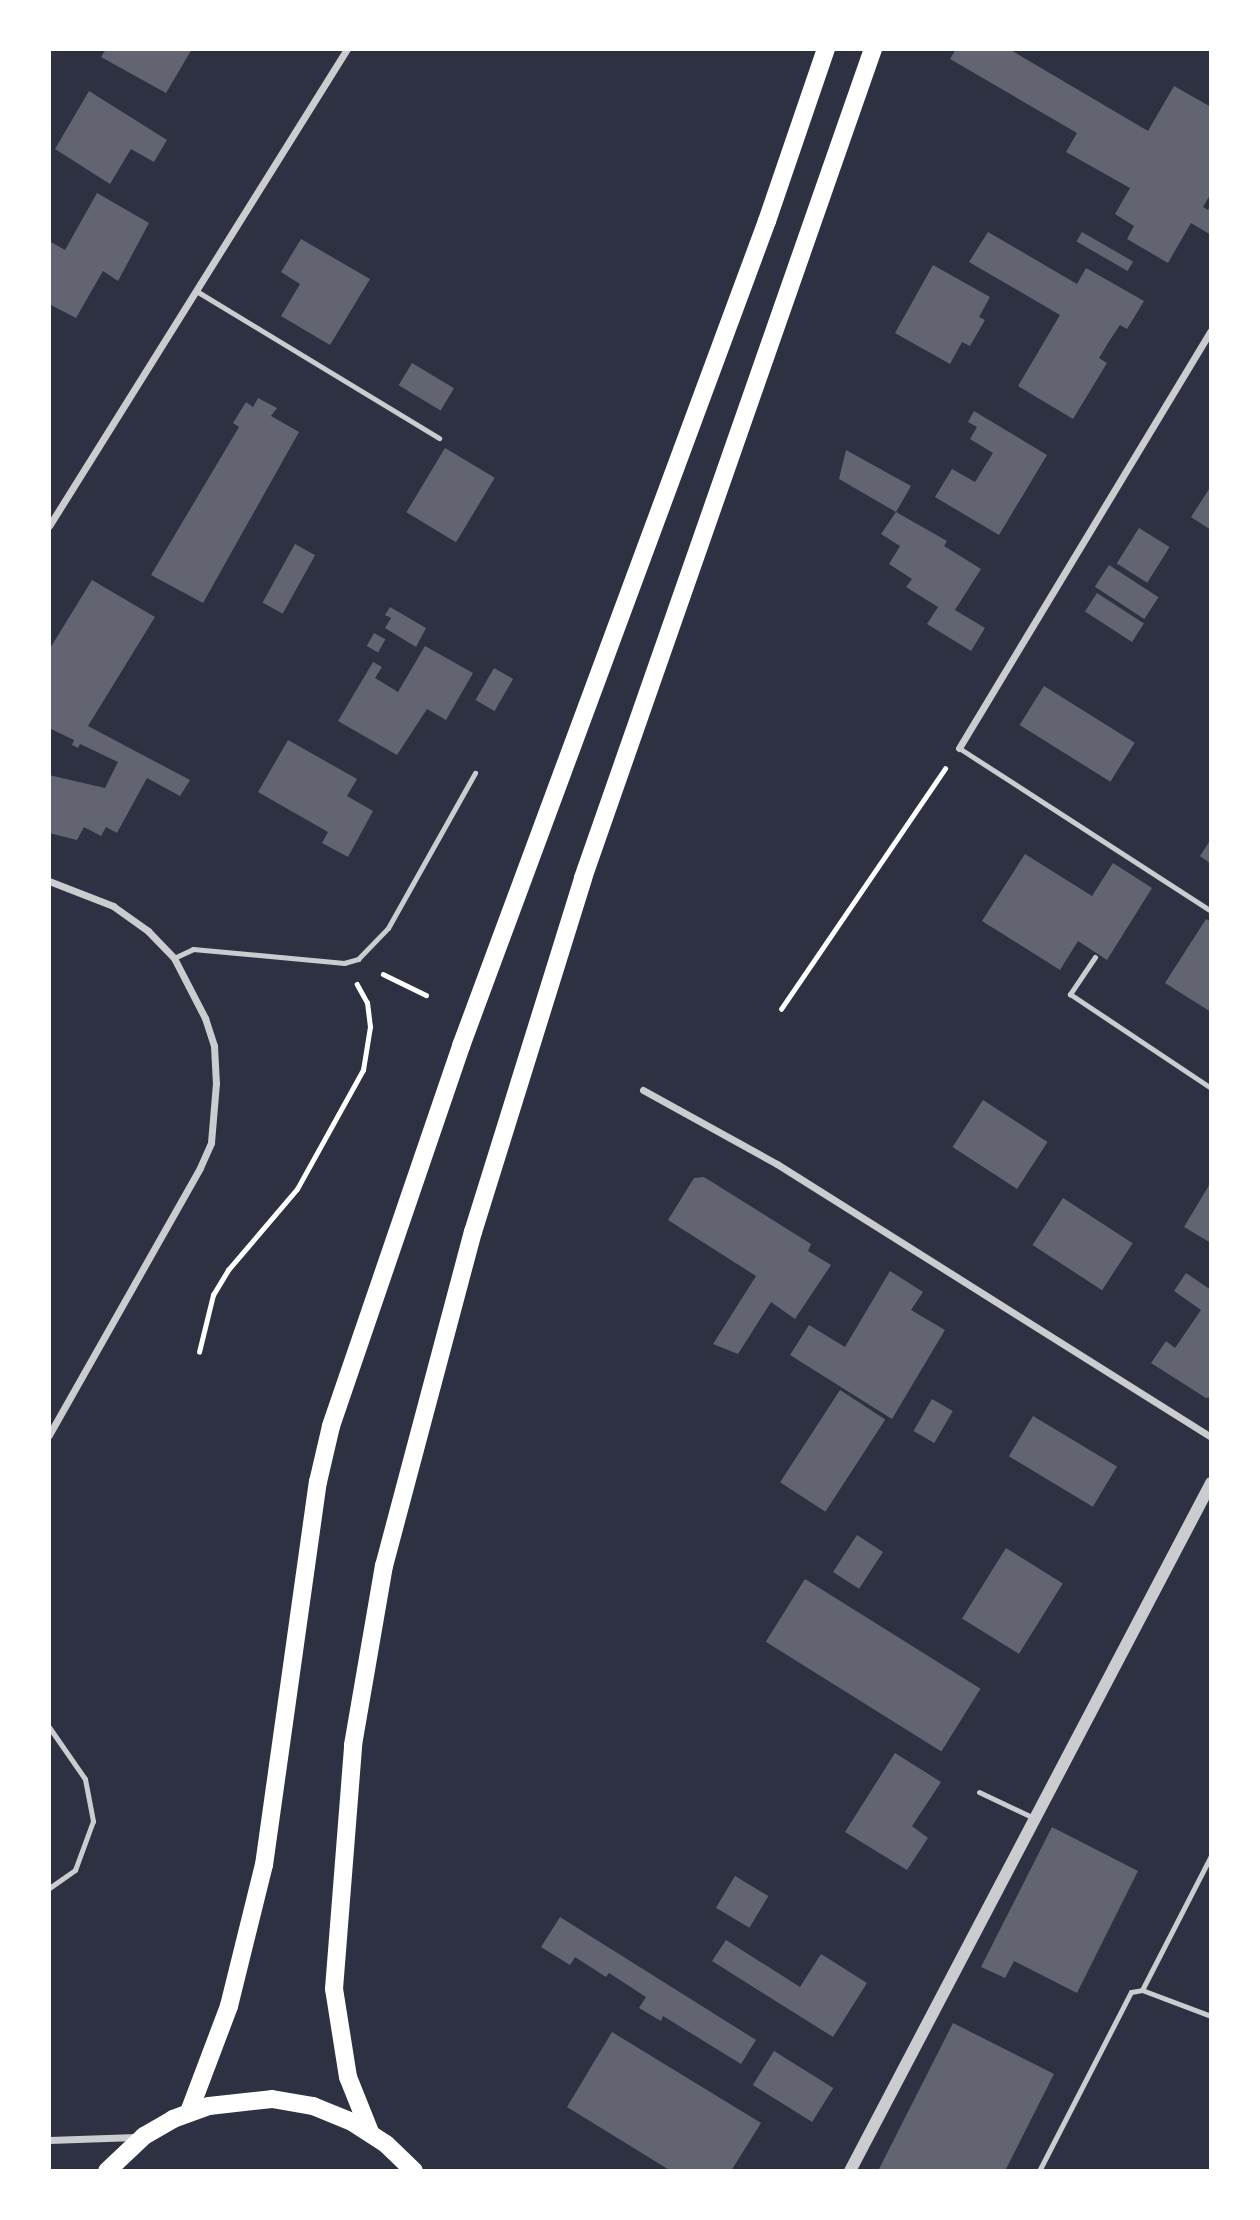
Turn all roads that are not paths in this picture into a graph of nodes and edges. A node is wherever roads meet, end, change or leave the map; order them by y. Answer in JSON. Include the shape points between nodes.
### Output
{"nodes":[{"id":1,"x":347,"y":49,"type":"edge"},
{"id":2,"x":826,"y":49,"type":"edge"},
{"id":3,"x":873,"y":49,"type":"edge"},
{"id":4,"x":198,"y":292,"type":"junction"},
{"id":5,"x":1211,"y":331,"type":"edge"},
{"id":6,"x":439,"y":438,"type":"dead end"},
{"id":7,"x":49,"y":526,"type":"edge"},
{"id":8,"x":960,"y":748,"type":"joint"},
{"id":9,"x":475,"y":773,"type":"dead end"},
{"id":10,"x":49,"y":881,"type":"edge"},
{"id":11,"x":1211,"y":911,"type":"edge"},
{"id":12,"x":1095,"y":957,"type":"dead end"},
{"id":13,"x":174,"y":958,"type":"junction"},
{"id":14,"x":1211,"y":1088,"type":"edge"},
{"id":15,"x":643,"y":1090,"type":"dead end"},
{"id":16,"x":49,"y":1435,"type":"edge"},
{"id":17,"x":1211,"y":1437,"type":"edge"},
{"id":18,"x":1211,"y":1483,"type":"edge"},
{"id":19,"x":49,"y":1727,"type":"edge"},
{"id":20,"x":979,"y":1792,"type":"dead end"},
{"id":21,"x":1032,"y":1817,"type":"junction"},
{"id":22,"x":1211,"y":1856,"type":"edge"},
{"id":23,"x":49,"y":1888,"type":"edge"},
{"id":24,"x":1142,"y":1990,"type":"junction"},
{"id":25,"x":1211,"y":2016,"type":"edge"},
{"id":26,"x":190,"y":2112,"type":"junction"},
{"id":27,"x":370,"y":2132,"type":"junction"},
{"id":28,"x":144,"y":2136,"type":"junction"},
{"id":29,"x":49,"y":2140,"type":"edge"},
{"id":30,"x":107,"y":2171,"type":"edge"},
{"id":31,"x":414,"y":2171,"type":"edge"},
{"id":32,"x":850,"y":2171,"type":"edge"},
{"id":33,"x":1040,"y":2171,"type":"edge"}],
"edges":[{"from":1,"to":4,"type":"street"},
{"from":2,"to":26,"type":"main road","via":[[466,1033],[331,1426],[318,1482],[264,1865],[229,2006]]},
{"from":3,"to":27,"type":"main road","via":[[583,878],[473,1232],[384,1566],[353,1745],[334,1989],[348,2077]]},
{"from":4,"to":6,"type":"lane"},
{"from":4,"to":7,"type":"street"},
{"from":5,"to":8,"type":"street"},
{"from":8,"to":11,"type":"lane"},
{"from":9,"to":13,"type":"lane","via":[[388,928],[369,951],[344,963],[193,950]]},
{"from":10,"to":13,"type":"street","via":[[113,906]]},
{"from":12,"to":14,"type":"lane","via":[[1070,994]]},
{"from":13,"to":16,"type":"street","via":[[194,993],[214,1046],[211,1143],[188,1194]]},
{"from":15,"to":17,"type":"street","via":[[777,1164]]},
{"from":18,"to":21,"type":"street"},
{"from":19,"to":23,"type":"lane","via":[[85,1779],[93,1821],[75,1870]]},
{"from":20,"to":21,"type":"lane"},
{"from":21,"to":32,"type":"street"},
{"from":22,"to":24,"type":"lane"},
{"from":24,"to":25,"type":"lane"},
{"from":24,"to":33,"type":"lane","via":[[1131,1992]]},
{"from":26,"to":27,"type":"main road","via":[[230,2102],[272,2099],[313,2106]]},
{"from":26,"to":28,"type":"main road"},
{"from":27,"to":31,"type":"main road"},
{"from":28,"to":29,"type":"street"},
{"from":28,"to":30,"type":"main road"}]}
